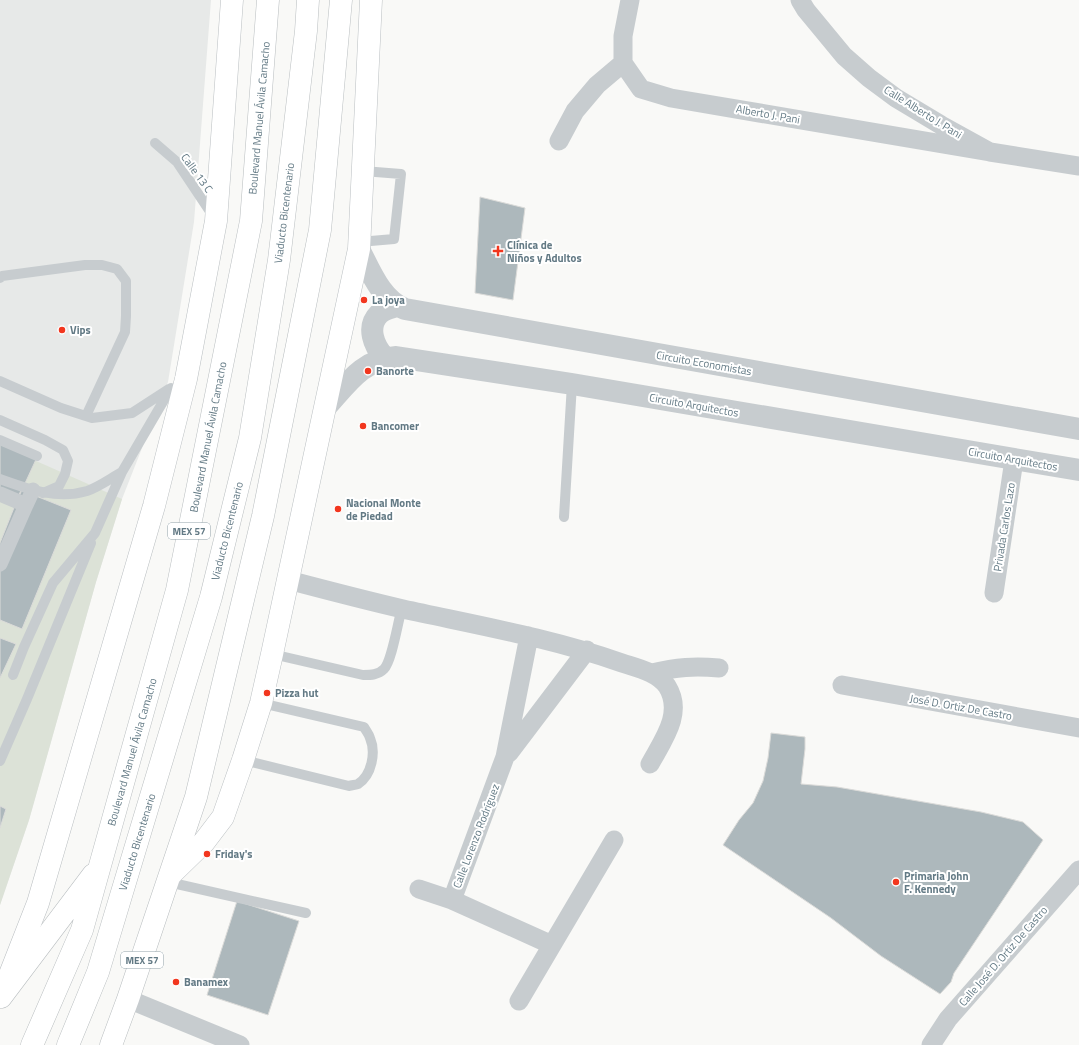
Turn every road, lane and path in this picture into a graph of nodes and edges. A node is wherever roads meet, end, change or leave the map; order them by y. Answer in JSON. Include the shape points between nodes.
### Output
{"nodes":[{"id":1,"x":232,"y":0,"type":"edge"},
{"id":2,"x":268,"y":0,"type":"edge"},
{"id":3,"x":308,"y":0,"type":"edge"},
{"id":4,"x":341,"y":0,"type":"edge"},
{"id":5,"x":371,"y":0,"type":"edge"},
{"id":6,"x":630,"y":0,"type":"edge"},
{"id":7,"x":800,"y":0,"type":"edge"},
{"id":8,"x":623,"y":63,"type":"junction"},
{"id":9,"x":559,"y":141,"type":"dead end"},
{"id":10,"x":155,"y":143,"type":"dead end"},
{"id":11,"x":990,"y":152,"type":"junction"},
{"id":12,"x":1079,"y":166,"type":"edge"},
{"id":13,"x":363,"y":171,"type":"junction"},
{"id":14,"x":216,"y":221,"type":"junction"},
{"id":15,"x":359,"y":245,"type":"junction"},
{"id":16,"x":1,"y":277,"type":"edge"},
{"id":17,"x":397,"y":306,"type":"junction"},
{"id":18,"x":384,"y":357,"type":"junction"},
{"id":19,"x":0,"y":381,"type":"edge"},
{"id":20,"x":178,"y":383,"type":"junction"},
{"id":21,"x":572,"y":384,"type":"junction"},
{"id":22,"x":326,"y":406,"type":"junction"},
{"id":23,"x":86,"y":416,"type":"junction"},
{"id":24,"x":0,"y":420,"type":"edge"},
{"id":25,"x":1079,"y":429,"type":"edge"},
{"id":26,"x":0,"y":440,"type":"edge"},
{"id":27,"x":38,"y":456,"type":"dead end"},
{"id":28,"x":1014,"y":460,"type":"junction"},
{"id":29,"x":1079,"y":470,"type":"edge"},
{"id":30,"x":122,"y":472,"type":"junction"},
{"id":31,"x":0,"y":479,"type":"edge"},
{"id":32,"x":38,"y":491,"type":"junction"},
{"id":33,"x":0,"y":494,"type":"edge"},
{"id":34,"x":26,"y":505,"type":"junction"},
{"id":35,"x":564,"y":517,"type":"dead end"},
{"id":36,"x":95,"y":533,"type":"junction"},
{"id":37,"x":0,"y":564,"type":"edge"},
{"id":38,"x":288,"y":580,"type":"junction"},
{"id":39,"x":994,"y":594,"type":"dead end"},
{"id":40,"x":402,"y":608,"type":"junction"},
{"id":41,"x":529,"y":636,"type":"junction"},
{"id":42,"x":586,"y":650,"type":"junction"},
{"id":43,"x":272,"y":654,"type":"junction"},
{"id":44,"x":719,"y":668,"type":"dead end"},
{"id":45,"x":652,"y":673,"type":"junction"},
{"id":46,"x":13,"y":675,"type":"dead end"},
{"id":47,"x":842,"y":685,"type":"dead end"},
{"id":48,"x":261,"y":703,"type":"junction"},
{"id":49,"x":1079,"y":728,"type":"edge"},
{"id":50,"x":505,"y":757,"type":"junction"},
{"id":51,"x":243,"y":760,"type":"junction"},
{"id":52,"x":0,"y":761,"type":"edge"},
{"id":53,"x":650,"y":764,"type":"dead end"},
{"id":54,"x":614,"y":840,"type":"dead end"},
{"id":55,"x":101,"y":865,"type":"junction"},
{"id":56,"x":1079,"y":870,"type":"edge"},
{"id":57,"x":170,"y":878,"type":"junction"},
{"id":58,"x":419,"y":889,"type":"dead end"},
{"id":59,"x":452,"y":900,"type":"junction"},
{"id":60,"x":306,"y":913,"type":"dead end"},
{"id":61,"x":552,"y":945,"type":"junction"},
{"id":62,"x":1,"y":998,"type":"edge"},
{"id":63,"x":128,"y":999,"type":"junction"},
{"id":64,"x":519,"y":1001,"type":"dead end"},
{"id":65,"x":32,"y":1045,"type":"edge"},
{"id":66,"x":68,"y":1045,"type":"edge"},
{"id":67,"x":111,"y":1045,"type":"edge"},
{"id":68,"x":240,"y":1045,"type":"edge"},
{"id":69,"x":931,"y":1045,"type":"edge"}],
"edges":[{"from":1,"to":14,"type":"main road"},
{"from":2,"to":55,"type":"main road","name":"Boulevard Manuel Ávila Camacho","number":"MEX 57","via":[[251,221],[177,590]]},
{"from":3,"to":66,"type":"main road","name":"Viaducto Bicentenario","via":[[279,260],[250,438],[207,612],[98,972]]},
{"from":4,"to":57,"type":"main road","number":"MEX 57","via":[[320,230],[261,524],[196,797]]},
{"from":5,"to":13,"type":"main road"},
{"from":6,"to":8,"type":"street","via":[[623,36]]},
{"from":7,"to":11,"type":"street","name":"Calle Alberto J. Pani","via":[[844,56],[869,78],[896,98]]},
{"from":8,"to":9,"type":"street","via":[[588,95],[575,111]]},
{"from":8,"to":11,"type":"street","name":"Alberto J. Pani","via":[[641,89],[671,98]]},
{"from":10,"to":14,"type":"lane","name":"Calle 13 C","via":[[177,162]]},
{"from":11,"to":12,"type":"street","name":"Calle Alberto J. Pani"},
{"from":13,"to":15,"type":"main road"},
{"from":13,"to":15,"type":"lane","via":[[401,174],[394,239]]},
{"from":14,"to":20,"type":"main road"},
{"from":15,"to":17,"type":"street","via":[[375,280]]},
{"from":15,"to":22,"type":"main road"},
{"from":16,"to":23,"type":"lane","via":[[85,265],[102,265],[117,269],[126,282],[125,332]]},
{"from":17,"to":18,"type":"street","via":[[379,314],[372,329],[374,344]]},
{"from":17,"to":25,"type":"street","name":"Circuito Economistas"},
{"from":18,"to":21,"type":"street","name":"Circuito Arquitectos","via":[[408,358]]},
{"from":18,"to":22,"type":"street","name":"Circuito Arquitectos","via":[[356,374]]},
{"from":19,"to":23,"type":"lane","via":[[61,408]]},
{"from":20,"to":23,"type":"lane","via":[[132,413],[92,418]]},
{"from":20,"to":30,"type":"lane"},
{"from":20,"to":62,"type":"main road","via":[[154,506],[38,903]]},
{"from":21,"to":28,"type":"street","name":"Circuito Arquitectos"},
{"from":21,"to":35,"type":"lane"},
{"from":22,"to":38,"type":"main road"},
{"from":24,"to":32,"type":"lane","via":[[63,450],[68,461],[59,486]]},
{"from":26,"to":27,"type":"lane"},
{"from":28,"to":29,"type":"street","name":"Circuito Arquitectos"},
{"from":28,"to":39,"type":"street","name":"Privada Carlos Lazo"},
{"from":30,"to":32,"type":"lane","via":[[87,491],[60,495]]},
{"from":30,"to":36,"type":"lane"},
{"from":31,"to":32,"type":"lane"},
{"from":32,"to":34,"type":"street"},
{"from":33,"to":34,"type":"street"},
{"from":34,"to":37,"type":"street"},
{"from":36,"to":46,"type":"lane","via":[[53,583]]},
{"from":36,"to":52,"type":"lane"},
{"from":38,"to":40,"type":"street"},
{"from":38,"to":43,"type":"main road"},
{"from":40,"to":41,"type":"street"},
{"from":40,"to":43,"type":"lane","via":[[390,659],[384,669],[374,675],[363,675]]},
{"from":41,"to":42,"type":"street"},
{"from":41,"to":50,"type":"street","name":"Calle Lorenzo Rodríguez"},
{"from":42,"to":45,"type":"street"},
{"from":42,"to":50,"type":"street","name":"Calle Lorenzo Rodríguez"},
{"from":43,"to":48,"type":"main road"},
{"from":44,"to":45,"type":"street","via":[[696,666]]},
{"from":45,"to":53,"type":"street","via":[[667,686],[674,703],[671,725]]},
{"from":47,"to":49,"type":"street","name":"José D. Ortiz De Castro"},
{"from":48,"to":51,"type":"main road"},
{"from":48,"to":51,"type":"lane","via":[[364,727],[372,745],[371,765],[358,784],[349,786]]},
{"from":50,"to":59,"type":"street","name":"Calle Lorenzo Rodríguez"},
{"from":51,"to":57,"type":"main road","via":[[223,817],[204,842]]},
{"from":54,"to":61,"type":"street"},
{"from":55,"to":62,"type":"main road"},
{"from":55,"to":65,"type":"main road","name":"Boulevard Manuel Ávila Camacho","number":"MEX 57","via":[[82,930]]},
{"from":56,"to":69,"type":"street","name":"Calle José D. Ortiz De Castro","via":[[948,1019]]},
{"from":57,"to":60,"type":"lane"},
{"from":57,"to":63,"type":"main road","number":"MEX 57"},
{"from":58,"to":59,"type":"street"},
{"from":59,"to":61,"type":"street","name":"Calle Lorenzo Rodríguez"},
{"from":61,"to":64,"type":"street"},
{"from":63,"to":67,"type":"main road","number":"MEX 57"},
{"from":63,"to":68,"type":"street"}]}
